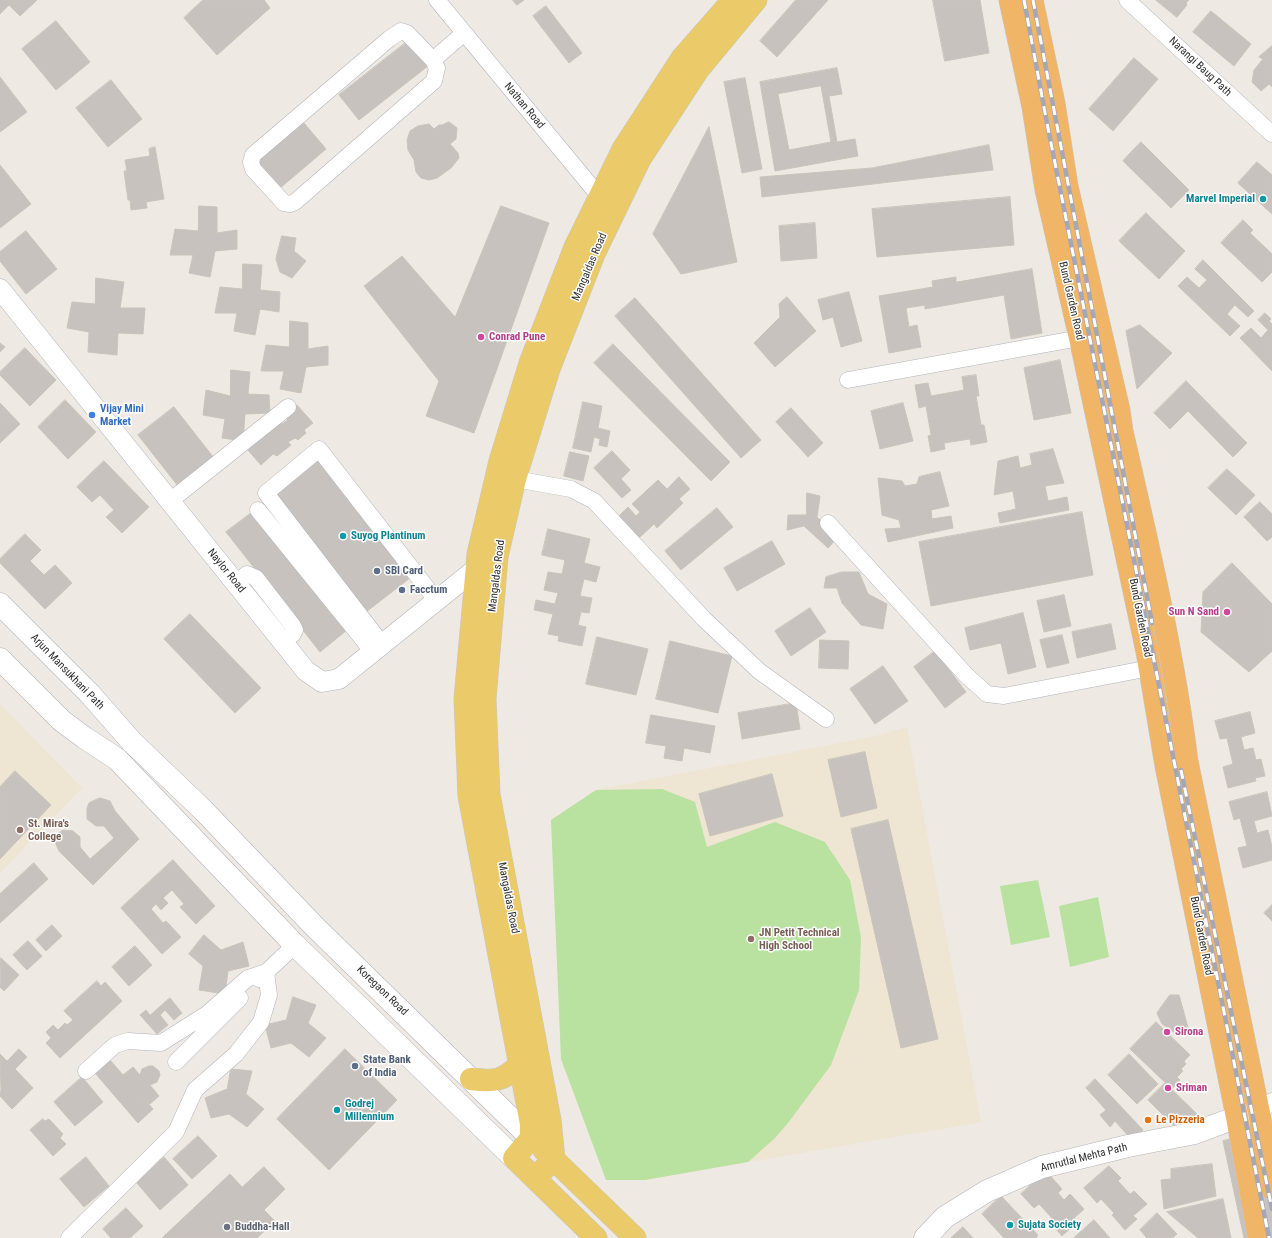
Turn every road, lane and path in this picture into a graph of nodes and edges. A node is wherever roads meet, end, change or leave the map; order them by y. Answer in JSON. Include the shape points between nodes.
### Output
{"nodes":[{"id":1,"x":437,"y":0,"type":"edge"},
{"id":2,"x":733,"y":0,"type":"edge"},
{"id":3,"x":756,"y":0,"type":"edge"},
{"id":4,"x":1010,"y":0,"type":"edge"},
{"id":5,"x":1032,"y":0,"type":"edge"},
{"id":6,"x":1127,"y":0,"type":"edge"},
{"id":7,"x":464,"y":33,"type":"junction"},
{"id":8,"x":433,"y":60,"type":"junction"},
{"id":9,"x":1272,"y":134,"type":"edge"},
{"id":10,"x":609,"y":201,"type":"junction"},
{"id":11,"x":0,"y":289,"type":"edge"},
{"id":12,"x":1080,"y":338,"type":"junction"},
{"id":13,"x":848,"y":380,"type":"dead end"},
{"id":14,"x":288,"y":407,"type":"dead end"},
{"id":15,"x":515,"y":479,"type":"junction"},
{"id":16,"x":170,"y":501,"type":"junction"},
{"id":17,"x":258,"y":510,"type":"dead end"},
{"id":18,"x":828,"y":523,"type":"dead end"},
{"id":19,"x":487,"y":569,"type":"junction"},
{"id":20,"x":437,"y":601,"type":"junction"},
{"id":21,"x":0,"y":604,"type":"edge"},
{"id":22,"x":378,"y":648,"type":"junction"},
{"id":23,"x":0,"y":659,"type":"edge"},
{"id":24,"x":1150,"y":668,"type":"junction"},
{"id":25,"x":826,"y":719,"type":"dead end"},
{"id":26,"x":132,"y":742,"type":"joint"},
{"id":27,"x":295,"y":944,"type":"junction"},
{"id":28,"x":266,"y":972,"type":"junction"},
{"id":29,"x":176,"y":1062,"type":"dead end"},
{"id":30,"x":520,"y":1064,"type":"junction"},
{"id":31,"x":86,"y":1071,"type":"dead end"},
{"id":32,"x":471,"y":1079,"type":"junction"},
{"id":33,"x":1265,"y":1107,"type":"edge"},
{"id":34,"x":1237,"y":1118,"type":"junction"},
{"id":35,"x":531,"y":1138,"type":"junction"},
{"id":36,"x":514,"y":1158,"type":"junction"},
{"id":37,"x":554,"y":1159,"type":"junction"},
{"id":38,"x":535,"y":1178,"type":"junction"},
{"id":39,"x":1272,"y":1189,"type":"edge"},
{"id":40,"x":69,"y":1238,"type":"edge"},
{"id":41,"x":596,"y":1238,"type":"edge"},
{"id":42,"x":635,"y":1238,"type":"edge"},
{"id":43,"x":925,"y":1238,"type":"edge"},
{"id":44,"x":1259,"y":1238,"type":"edge"}],
"edges":[{"from":1,"to":7,"type":"street","name":"Nathan Road"},
{"from":2,"to":10,"type":"main road","name":"Mangaldas Road","via":[[682,58],[622,149]]},
{"from":3,"to":10,"type":"main road","name":"Mangaldas Road","via":[[696,72],[640,159]]},
{"from":4,"to":12,"type":"highway","name":"Bund Garden Road","via":[[1033,108],[1046,190]]},
{"from":5,"to":33,"type":"highway","name":"Bund Garden Road","via":[[1054,104],[1067,186],[1119,410],[1168,648],[1182,718],[1187,761]]},
{"from":6,"to":9,"type":"street","name":"Narangi Baug Path"},
{"from":7,"to":8,"type":"street"},
{"from":7,"to":10,"type":"street","name":"Nathan Road"},
{"from":8,"to":8,"type":"street","via":[[437,68],[436,75],[429,86],[295,202],[284,203],[254,168],[253,155],[401,31],[407,33]]},
{"from":10,"to":15,"type":"main road","name":"Mangaldas Road","via":[[594,254],[549,370]]},
{"from":10,"to":19,"type":"main road","name":"Mangaldas Road","via":[[575,247],[530,363],[500,461],[478,554]]},
{"from":11,"to":16,"type":"street","name":"Naylor Road"},
{"from":12,"to":13,"type":"street"},
{"from":12,"to":24,"type":"highway","name":"Bund Garden Road"},
{"from":14,"to":16,"type":"street"},
{"from":15,"to":19,"type":"main road","name":"Mangaldas Road","via":[[498,557]]},
{"from":15,"to":25,"type":"street","via":[[571,489],[594,501],[704,619],[759,671]]},
{"from":16,"to":22,"type":"street","name":"Naylor Road","via":[[306,671],[322,682],[339,679]]},
{"from":17,"to":22,"type":"street"},
{"from":18,"to":24,"type":"street","via":[[966,675],[987,694],[1004,696]]},
{"from":19,"to":20,"type":"street","name":"Naylor Road"},
{"from":19,"to":30,"type":"main road","name":"Mangaldas Road","via":[[465,699],[469,796]]},
{"from":19,"to":37,"type":"main road","name":"Mangaldas Road","via":[[485,699],[489,794],[550,1120]]},
{"from":20,"to":22,"type":"street","name":"Naylor Road"},
{"from":20,"to":22,"type":"street","via":[[319,449],[266,493]]},
{"from":21,"to":26,"type":"main road","name":"Arjun Mansukhani Path","via":[[89,694]]},
{"from":23,"to":27,"type":"main road","via":[[62,721],[117,759]]},
{"from":24,"to":34,"type":"highway","name":"Bund Garden Road","via":[[1166,766]]},
{"from":26,"to":32,"type":"main road","name":"Koregaon Road","via":[[203,810],[314,926]]},
{"from":27,"to":28,"type":"street"},
{"from":27,"to":36,"type":"main road"},
{"from":28,"to":29,"type":"street"},
{"from":28,"to":31,"type":"street","via":[[248,978],[207,1014],[161,1043],[128,1041],[115,1045]]},
{"from":28,"to":40,"type":"street","via":[[269,995],[261,1022],[236,1054],[195,1090],[176,1132]]},
{"from":30,"to":32,"type":"main road","via":[[510,1075],[497,1080]]},
{"from":30,"to":35,"type":"main road","name":"Mangaldas Road","via":[[531,1124]]},
{"from":32,"to":35,"type":"main road","name":"Koregaon Road"},
{"from":33,"to":34,"type":"main road","name":"Amrutlal Mehta Path"},
{"from":33,"to":39,"type":"highway","name":"Bund Garden Road"},
{"from":34,"to":43,"type":"main road","name":"Amrutlal Mehta Path","via":[[1195,1133],[1042,1167],[987,1191],[945,1217]]},
{"from":34,"to":44,"type":"highway","name":"Bund Garden Road"},
{"from":35,"to":36,"type":"main road"},
{"from":35,"to":37,"type":"main road","name":"Koregaon Road"},
{"from":36,"to":38,"type":"main road"},
{"from":37,"to":38,"type":"main road"},
{"from":37,"to":42,"type":"main road","name":"Koregaon Road"},
{"from":38,"to":41,"type":"main road"}]}
